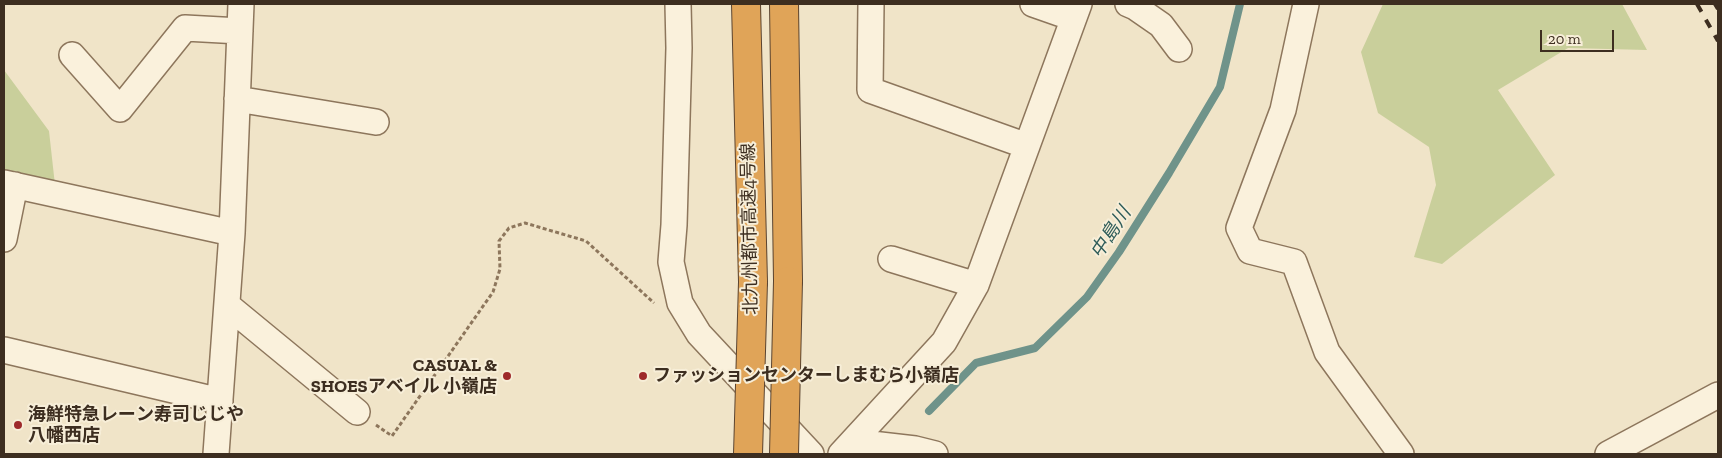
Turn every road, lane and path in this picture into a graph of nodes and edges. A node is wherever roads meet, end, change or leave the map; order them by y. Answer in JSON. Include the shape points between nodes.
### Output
{"nodes":[{"id":1,"x":241,"y":4,"type":"edge"},
{"id":2,"x":678,"y":4,"type":"edge"},
{"id":3,"x":746,"y":4,"type":"edge"},
{"id":4,"x":784,"y":4,"type":"edge"},
{"id":5,"x":871,"y":4,"type":"edge"},
{"id":6,"x":1033,"y":4,"type":"edge"},
{"id":7,"x":1128,"y":4,"type":"edge"},
{"id":8,"x":1306,"y":4,"type":"edge"},
{"id":9,"x":1076,"y":11,"type":"edge"},
{"id":10,"x":240,"y":31,"type":"junction"},
{"id":11,"x":1179,"y":49,"type":"dead end"},
{"id":12,"x":72,"y":55,"type":"dead end"},
{"id":13,"x":237,"y":100,"type":"junction"},
{"id":14,"x":376,"y":122,"type":"dead end"},
{"id":15,"x":1027,"y":146,"type":"junction"},
{"id":16,"x":9,"y":184,"type":"edge"},
{"id":17,"x":232,"y":233,"type":"junction"},
{"id":18,"x":4,"y":239,"type":"edge"},
{"id":19,"x":891,"y":259,"type":"dead end"},
{"id":20,"x":976,"y":285,"type":"junction"},
{"id":21,"x":680,"y":302,"type":"junction"},
{"id":22,"x":227,"y":305,"type":"junction"},
{"id":23,"x":4,"y":350,"type":"edge"},
{"id":24,"x":1718,"y":395,"type":"edge"},
{"id":25,"x":220,"y":401,"type":"junction"},
{"id":26,"x":357,"y":412,"type":"joint"},
{"id":27,"x":848,"y":448,"type":"edge"},
{"id":28,"x":216,"y":454,"type":"edge"},
{"id":29,"x":748,"y":454,"type":"edge"},
{"id":30,"x":784,"y":454,"type":"edge"},
{"id":31,"x":811,"y":454,"type":"edge"},
{"id":32,"x":935,"y":454,"type":"edge"},
{"id":33,"x":1401,"y":454,"type":"edge"},
{"id":34,"x":1608,"y":454,"type":"edge"}],
"edges":[{"from":1,"to":10,"type":"street"},
{"from":2,"to":21,"type":"street","via":[[671,262]]},
{"from":3,"to":29,"type":"highway","name":"北九州都市高速4号線","bridge":true,"via":[[753,282]]},
{"from":4,"to":30,"type":"highway","name":"北九州都市高速4号線","bridge":true,"via":[[788,281]]},
{"from":5,"to":15,"type":"street","via":[[870,90]]},
{"from":6,"to":9,"type":"street"},
{"from":7,"to":11,"type":"street","via":[[1161,25]]},
{"from":8,"to":33,"type":"street","via":[[1283,110],[1239,228],[1250,251],[1294,262],[1327,352]]},
{"from":9,"to":15,"type":"street"},
{"from":10,"to":12,"type":"street","via":[[185,28],[120,109]]},
{"from":10,"to":13,"type":"street"},
{"from":13,"to":14,"type":"street"},
{"from":13,"to":17,"type":"street"},
{"from":15,"to":20,"type":"street"},
{"from":16,"to":17,"type":"street"},
{"from":16,"to":18,"type":"street"},
{"from":17,"to":22,"type":"street"},
{"from":19,"to":20,"type":"street"},
{"from":20,"to":27,"type":"street","via":[[944,342]]},
{"from":21,"to":26,"type":"path","via":[[654,303],[586,241],[525,224],[509,228],[499,241],[500,269],[493,292],[392,436]]},
{"from":21,"to":31,"type":"street","via":[[699,334]]},
{"from":22,"to":25,"type":"street"},
{"from":22,"to":26,"type":"street"},
{"from":23,"to":25,"type":"street"},
{"from":24,"to":34,"type":"street"},
{"from":25,"to":28,"type":"street"},
{"from":27,"to":32,"type":"street","via":[[915,449]]}]}
